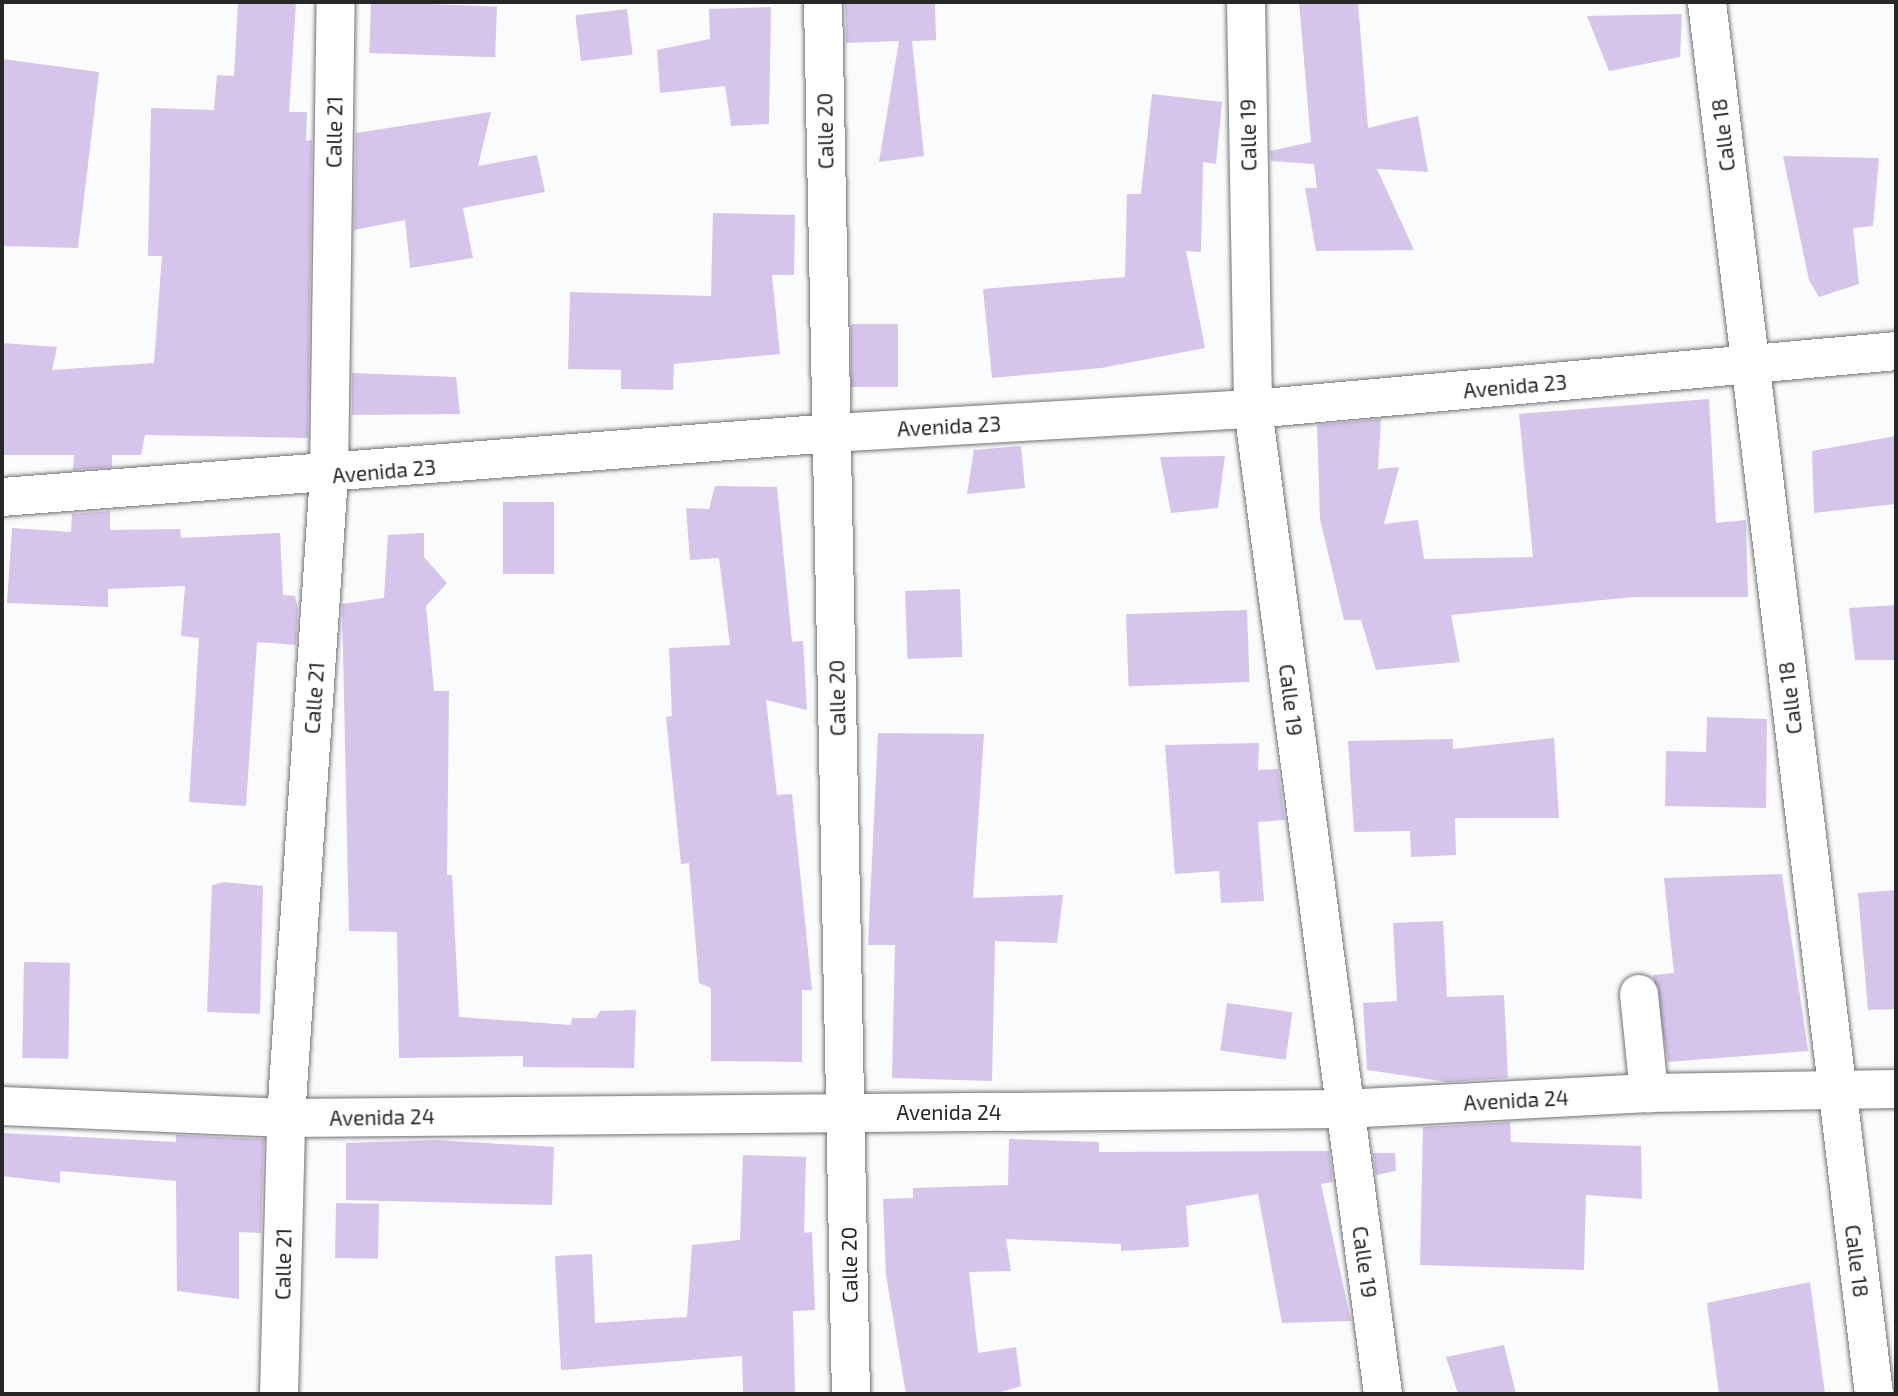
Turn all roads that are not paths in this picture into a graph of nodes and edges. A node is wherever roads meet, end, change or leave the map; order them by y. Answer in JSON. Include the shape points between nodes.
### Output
{"nodes":[{"id":1,"x":336,"y":2,"type":"edge"},
{"id":2,"x":822,"y":2,"type":"edge"},
{"id":3,"x":1246,"y":2,"type":"edge"},
{"id":4,"x":1707,"y":2,"type":"edge"},
{"id":5,"x":1896,"y":351,"type":"edge"},
{"id":6,"x":1751,"y":366,"type":"junction"},
{"id":7,"x":1253,"y":409,"type":"junction"},
{"id":8,"x":832,"y":433,"type":"junction"},
{"id":9,"x":329,"y":475,"type":"junction"},
{"id":10,"x":2,"y":497,"type":"edge"},
{"id":11,"x":1639,"y":994,"type":"dead end"},
{"id":12,"x":1896,"y":1089,"type":"edge"},
{"id":13,"x":1835,"y":1091,"type":"junction"},
{"id":14,"x":1649,"y":1093,"type":"junction"},
{"id":15,"x":2,"y":1106,"type":"edge"},
{"id":16,"x":1344,"y":1109,"type":"junction"},
{"id":17,"x":845,"y":1113,"type":"junction"},
{"id":18,"x":286,"y":1118,"type":"junction"},
{"id":19,"x":279,"y":1394,"type":"edge"},
{"id":20,"x":851,"y":1394,"type":"edge"},
{"id":21,"x":1383,"y":1394,"type":"edge"},
{"id":22,"x":1874,"y":1394,"type":"edge"}],
"edges":[{"from":1,"to":9,"type":"street","name":"Calle 21"},
{"from":2,"to":8,"type":"street","name":"Calle 20"},
{"from":3,"to":7,"type":"street","name":"Calle 19"},
{"from":4,"to":6,"type":"street","name":"Calle 18"},
{"from":5,"to":6,"type":"street","name":"Avenida 23"},
{"from":6,"to":7,"type":"street","name":"Avenida 23"},
{"from":6,"to":13,"type":"street","name":"Calle 18"},
{"from":7,"to":8,"type":"street","name":"Avenida 23"},
{"from":7,"to":16,"type":"street","name":"Calle 19"},
{"from":8,"to":9,"type":"street","name":"Avenida 23"},
{"from":8,"to":17,"type":"street","name":"Calle 20"},
{"from":9,"to":10,"type":"street","name":"Avenida 23"},
{"from":9,"to":18,"type":"street","name":"Calle 21"},
{"from":11,"to":14,"type":"street"},
{"from":12,"to":13,"type":"street","name":"Avenida 24"},
{"from":13,"to":14,"type":"street","name":"Avenida 24"},
{"from":13,"to":22,"type":"street","name":"Calle 18"},
{"from":14,"to":16,"type":"street","name":"Avenida 24"},
{"from":15,"to":18,"type":"street","name":"Avenida 24"},
{"from":16,"to":17,"type":"street","name":"Avenida 24"},
{"from":16,"to":21,"type":"street","name":"Calle 19"},
{"from":17,"to":18,"type":"street","name":"Avenida 24"},
{"from":17,"to":20,"type":"street","name":"Calle 20"},
{"from":18,"to":19,"type":"street","name":"Calle 21"}]}
